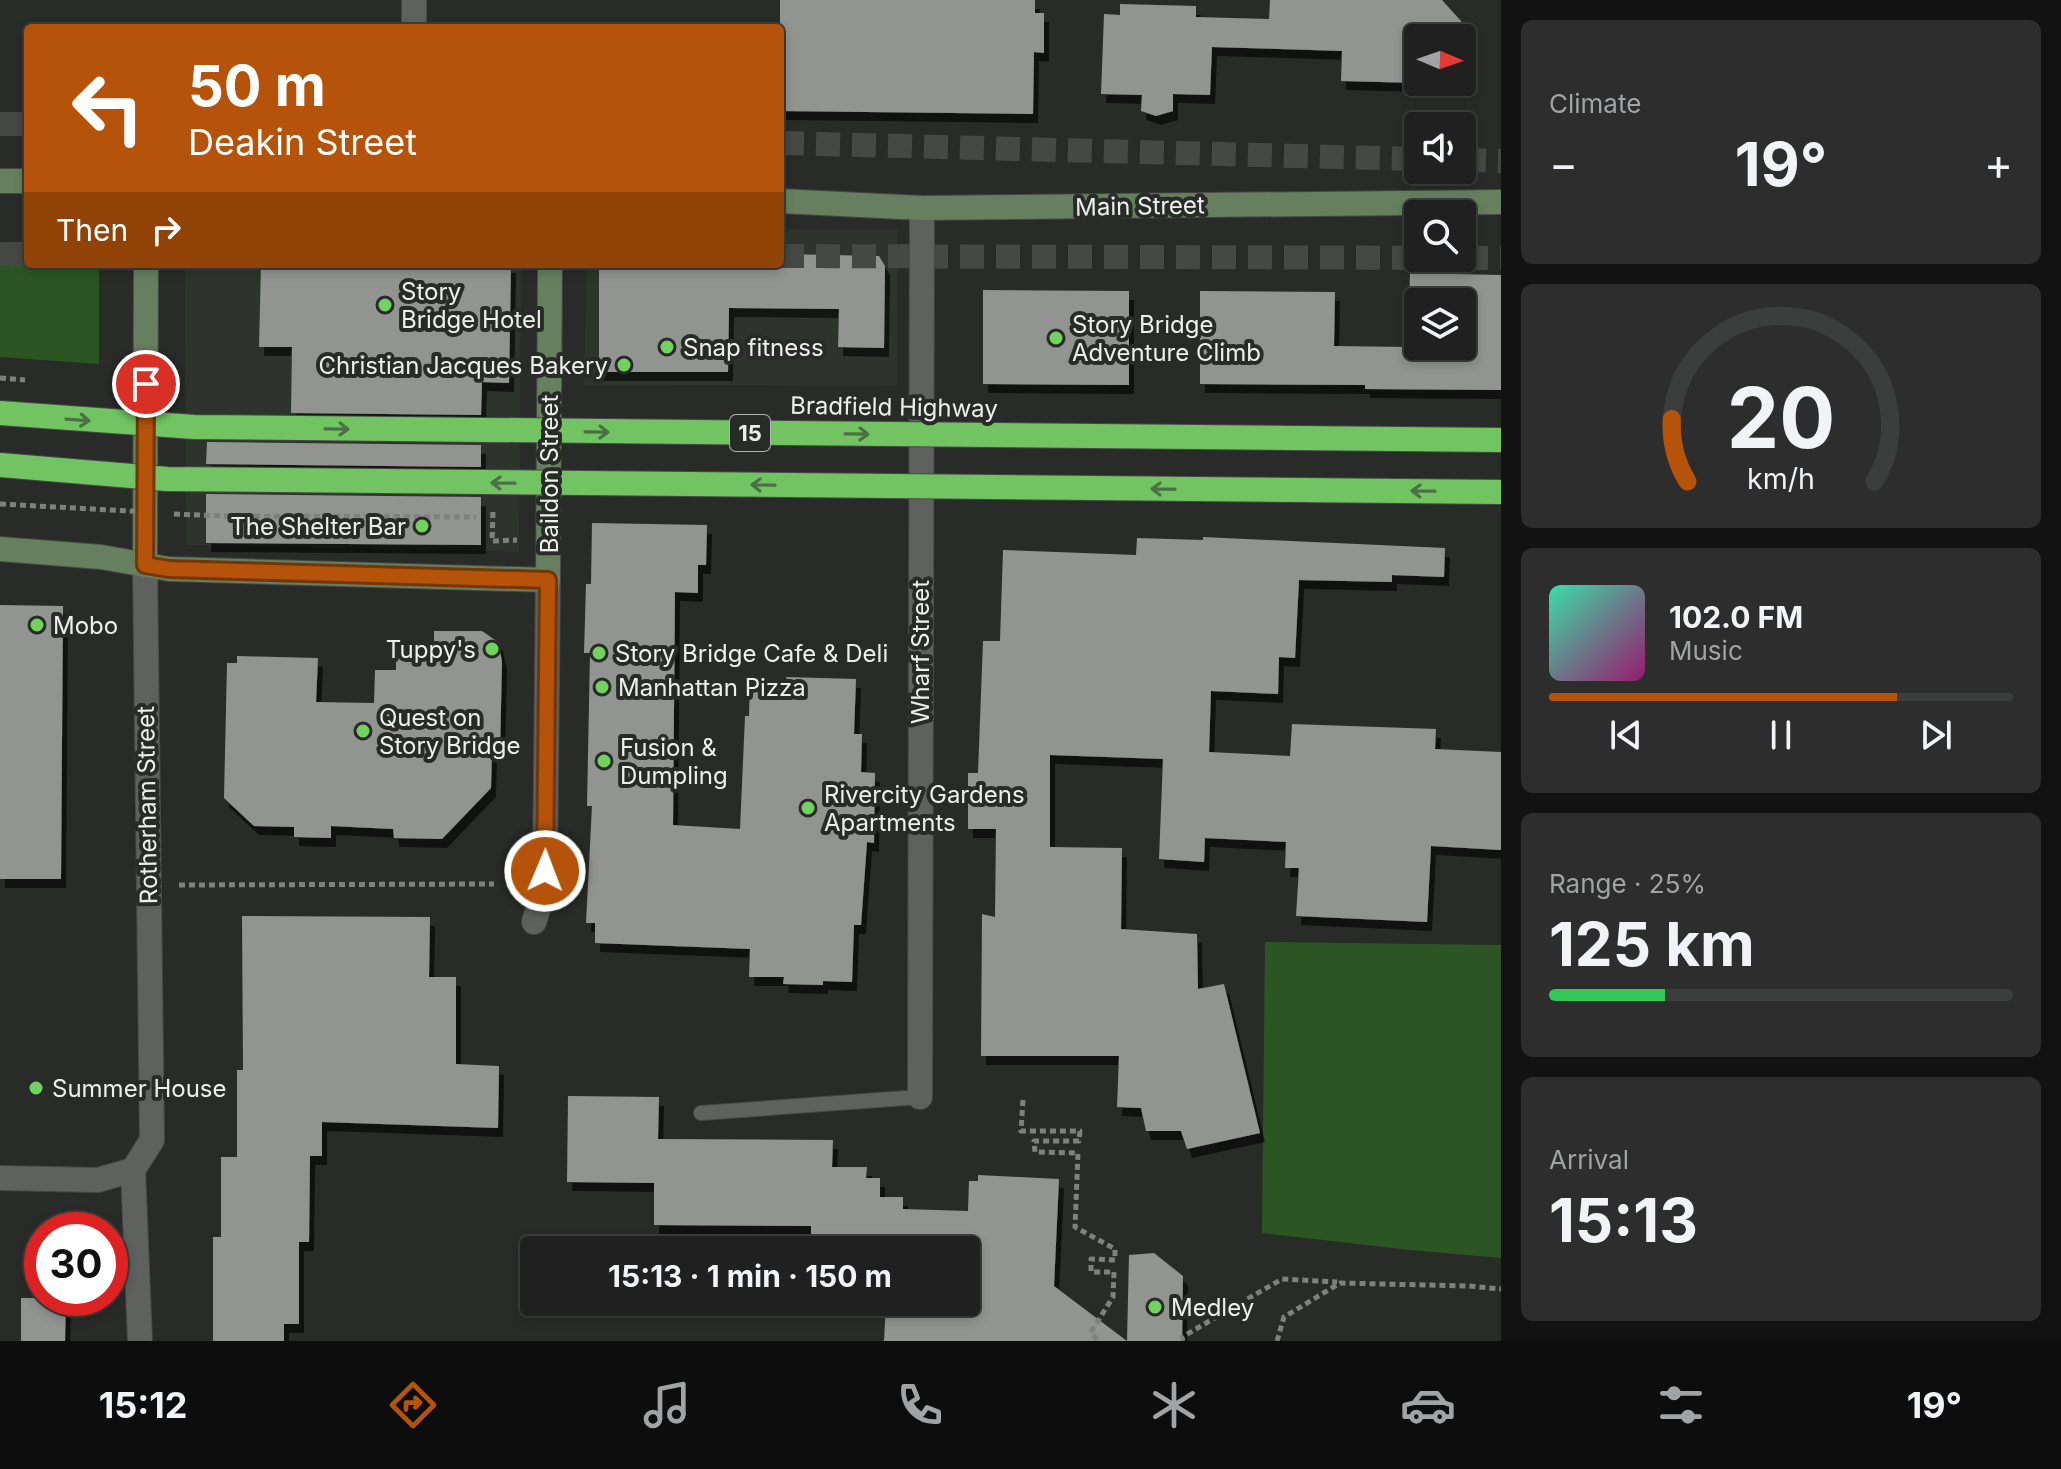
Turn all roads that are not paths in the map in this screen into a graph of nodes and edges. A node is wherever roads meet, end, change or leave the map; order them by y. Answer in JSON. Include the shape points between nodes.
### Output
{"nodes":[{"id":1,"x":414,"y":0,"type":"edge"},
{"id":2,"x":414,"y":24,"type":"edge"},
{"id":3,"x":0,"y":181,"type":"edge"},
{"id":4,"x":24,"y":181,"type":"edge"},
{"id":5,"x":784,"y":201,"type":"edge"},
{"id":6,"x":1501,"y":202,"type":"edge"},
{"id":7,"x":922,"y":208,"type":"junction"},
{"id":8,"x":146,"y":268,"type":"edge"},
{"id":9,"x":550,"y":268,"type":"edge"},
{"id":10,"x":0,"y":413,"type":"edge"},
{"id":11,"x":1501,"y":440,"type":"edge"},
{"id":12,"x":0,"y":465,"type":"edge"},
{"id":13,"x":1501,"y":492,"type":"edge"},
{"id":14,"x":0,"y":549,"type":"edge"},
{"id":15,"x":145,"y":565,"type":"junction"},
{"id":16,"x":548,"y":580,"type":"junction"},
{"id":17,"x":534,"y":922,"type":"dead end"},
{"id":18,"x":920,"y":1097,"type":"joint"},
{"id":19,"x":701,"y":1113,"type":"dead end"},
{"id":20,"x":133,"y":1170,"type":"junction"},
{"id":21,"x":0,"y":1178,"type":"edge"},
{"id":22,"x":140,"y":1341,"type":"edge"}],
"edges":[{"from":1,"to":2,"type":"street"},
{"from":3,"to":4,"type":"street"},
{"from":5,"to":7,"type":"street","name":"Main Street"},
{"from":6,"to":7,"type":"street","name":"Main Street"},
{"from":7,"to":18,"type":"street","name":"Wharf Street"},
{"from":8,"to":15,"type":"street","name":"Rotherham Street"},
{"from":9,"to":16,"type":"street","name":"Baildon Street"},
{"from":10,"to":11,"type":"highway","name":"Bradfield Highway","number":"15","one_way":true,"bridge":true,"via":[[226,427]]},
{"from":13,"to":12,"type":"highway","number":"15","one_way":true,"bridge":true,"via":[[167,479]]},
{"from":14,"to":15,"type":"street"},
{"from":15,"to":16,"type":"street"},
{"from":15,"to":20,"type":"street","name":"Rotherham Street","via":[[152,1140]]},
{"from":16,"to":17,"type":"street","name":"Baildon Street","via":[[545,871]]},
{"from":18,"to":19,"type":"lane"},
{"from":20,"to":21,"type":"street","via":[[98,1180]]},
{"from":20,"to":22,"type":"street"}]}
